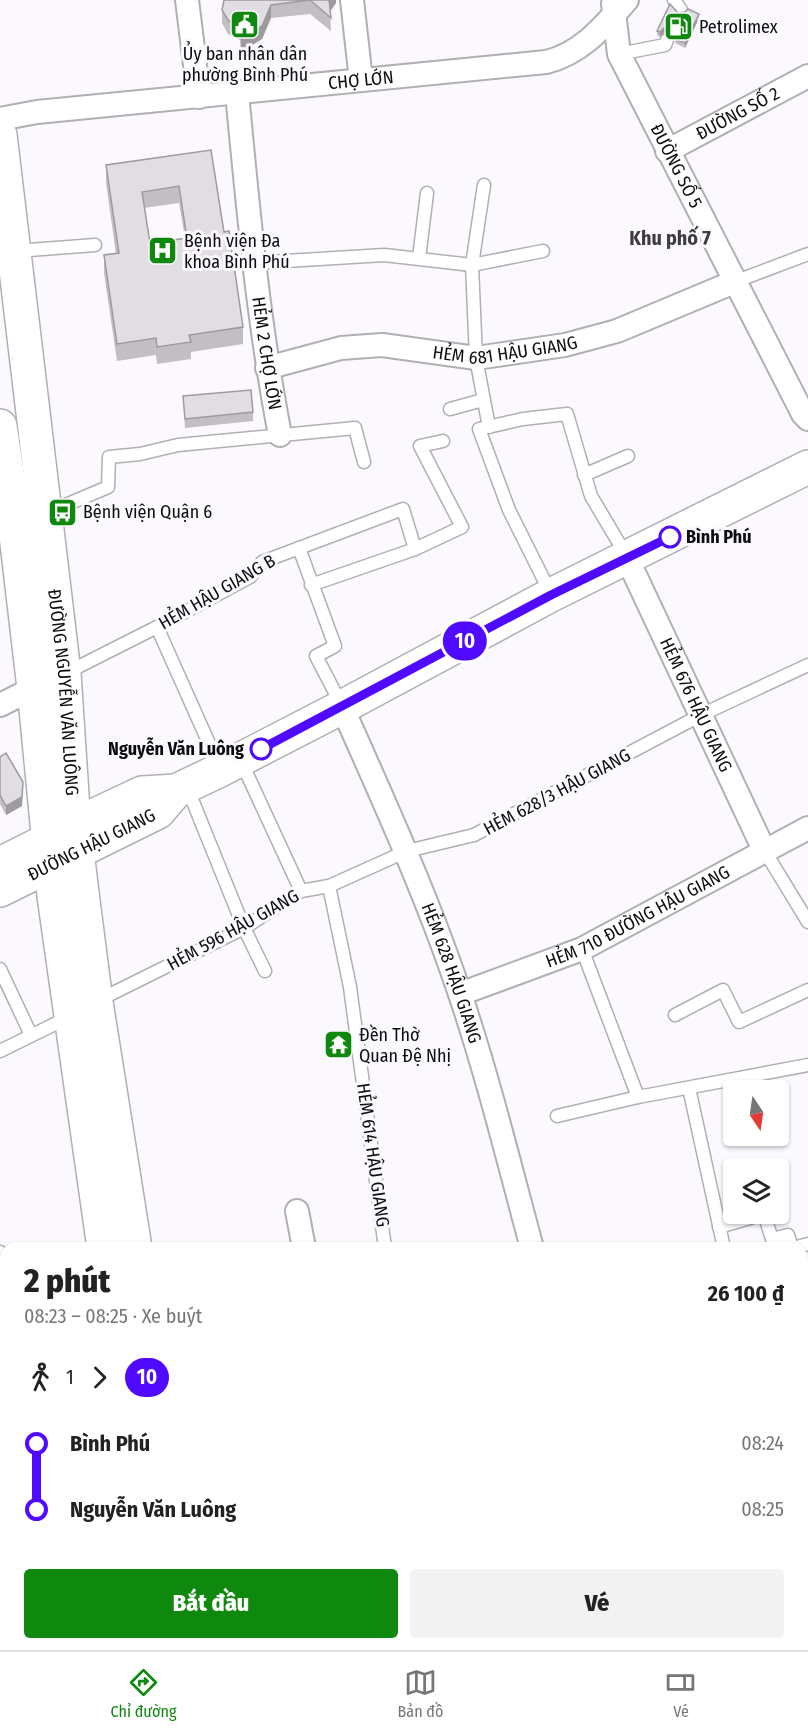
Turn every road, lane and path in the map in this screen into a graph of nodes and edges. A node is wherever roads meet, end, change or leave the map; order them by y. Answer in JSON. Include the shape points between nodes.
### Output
{"nodes":[{"id":1,"x":187,"y":0,"type":"edge"},
{"id":2,"x":352,"y":0,"type":"edge"},
{"id":3,"x":618,"y":5,"type":"edge"},
{"id":4,"x":667,"y":40,"type":"dead end"},
{"id":5,"x":619,"y":54,"type":"junction"},
{"id":6,"x":808,"y":76,"type":"edge"},
{"id":7,"x":361,"y":80,"type":"junction"},
{"id":8,"x":237,"y":93,"type":"junction"},
{"id":9,"x":199,"y":97,"type":"junction"},
{"id":10,"x":0,"y":119,"type":"edge"},
{"id":11,"x":0,"y":135,"type":"edge"},
{"id":12,"x":668,"y":151,"type":"junction"},
{"id":13,"x":484,"y":184,"type":"dead end"},
{"id":14,"x":427,"y":193,"type":"dead end"},
{"id":15,"x":95,"y":245,"type":"dead end"},
{"id":16,"x":543,"y":251,"type":"dead end"},
{"id":17,"x":7,"y":252,"type":"edge"},
{"id":18,"x":808,"y":254,"type":"edge"},
{"id":19,"x":419,"y":258,"type":"junction"},
{"id":20,"x":253,"y":263,"type":"junction"},
{"id":21,"x":472,"y":265,"type":"junction"},
{"id":22,"x":734,"y":282,"type":"junction"},
{"id":23,"x":476,"y":358,"type":"junction"},
{"id":24,"x":267,"y":368,"type":"junction"},
{"id":25,"x":483,"y":400,"type":"junction"},
{"id":26,"x":450,"y":409,"type":"dead end"},
{"id":27,"x":808,"y":419,"type":"edge"},
{"id":28,"x":0,"y":426,"type":"edge"},
{"id":29,"x":489,"y":427,"type":"junction"},
{"id":30,"x":280,"y":435,"type":"junction"},
{"id":31,"x":443,"y":441,"type":"dead end"},
{"id":32,"x":628,"y":456,"type":"dead end"},
{"id":33,"x":364,"y":462,"type":"dead end"},
{"id":34,"x":808,"y":467,"type":"edge"},
{"id":35,"x":584,"y":475,"type":"junction"},
{"id":36,"x":45,"y":513,"type":"junction"},
{"id":37,"x":8,"y":528,"type":"edge"},
{"id":38,"x":299,"y":548,"type":"junction"},
{"id":39,"x":415,"y":549,"type":"junction"},
{"id":40,"x":627,"y":558,"type":"junction"},
{"id":41,"x":311,"y":585,"type":"junction"},
{"id":42,"x":551,"y":595,"type":"junction"},
{"id":43,"x":157,"y":627,"type":"junction"},
{"id":44,"x":808,"y":665,"type":"edge"},
{"id":45,"x":64,"y":673,"type":"junction"},
{"id":46,"x":34,"y":688,"type":"junction"},
{"id":47,"x":0,"y":705,"type":"edge"},
{"id":48,"x":342,"y":707,"type":"junction"},
{"id":49,"x":701,"y":715,"type":"junction"},
{"id":50,"x":230,"y":764,"type":"junction"},
{"id":51,"x":181,"y":788,"type":"junction"},
{"id":52,"x":808,"y":828,"type":"edge"},
{"id":53,"x":63,"y":846,"type":"junction"},
{"id":54,"x":764,"y":850,"type":"junction"},
{"id":55,"x":407,"y":852,"type":"junction"},
{"id":56,"x":0,"y":864,"type":"edge"},
{"id":57,"x":329,"y":886,"type":"junction"},
{"id":58,"x":0,"y":890,"type":"edge"},
{"id":59,"x":301,"y":891,"type":"junction"},
{"id":60,"x":808,"y":922,"type":"edge"},
{"id":61,"x":244,"y":928,"type":"junction"},
{"id":62,"x":582,"y":949,"type":"junction"},
{"id":63,"x":0,"y":969,"type":"edge"},
{"id":64,"x":265,"y":971,"type":"dead end"},
{"id":65,"x":808,"y":990,"type":"edge"},
{"id":66,"x":460,"y":994,"type":"junction"},
{"id":67,"x":83,"y":1009,"type":"junction"},
{"id":68,"x":675,"y":1015,"type":"dead end"},
{"id":69,"x":32,"y":1035,"type":"junction"},
{"id":70,"x":0,"y":1051,"type":"edge"},
{"id":71,"x":808,"y":1065,"type":"edge"},
{"id":72,"x":689,"y":1088,"type":"junction"},
{"id":73,"x":638,"y":1097,"type":"junction"},
{"id":74,"x":557,"y":1116,"type":"dead end"},
{"id":75,"x":297,"y":1211,"type":"dead end"},
{"id":76,"x":719,"y":1227,"type":"junction"},
{"id":77,"x":103,"y":1242,"type":"edge"},
{"id":78,"x":134,"y":1242,"type":"edge"},
{"id":79,"x":303,"y":1242,"type":"edge"},
{"id":80,"x":385,"y":1242,"type":"edge"},
{"id":81,"x":530,"y":1242,"type":"edge"},
{"id":82,"x":723,"y":1242,"type":"edge"},
{"id":83,"x":791,"y":1242,"type":"edge"}],
"edges":[{"from":1,"to":9,"type":"street"},
{"from":2,"to":7,"type":"street"},
{"from":3,"to":5,"type":"street","name":"ĐƯỜNG SỐ 5"},
{"from":3,"to":7,"type":"street","name":"CHỢ LỚN","via":[[584,45],[560,59]]},
{"from":4,"to":5,"type":"lane","via":[[665,45]]},
{"from":5,"to":12,"type":"street","name":"ĐƯỜNG SỐ 5"},
{"from":6,"to":12,"type":"street","name":"ĐƯỜNG SỐ 2"},
{"from":7,"to":8,"type":"street","name":"CHỢ LỚN"},
{"from":8,"to":9,"type":"street","name":"CHỢ LỚN"},
{"from":8,"to":20,"type":"street","name":"HẺM 2 CHỢ LỚN"},
{"from":9,"to":10,"type":"street","name":"CHỢ LỚN"},
{"from":11,"to":17,"type":"main road","name":"ĐƯỜNG NGUYỄN VĂN LUÔNG"},
{"from":12,"to":22,"type":"street","name":"ĐƯỜNG SỐ 5"},
{"from":13,"to":21,"type":"lane"},
{"from":14,"to":19,"type":"lane"},
{"from":15,"to":17,"type":"lane"},
{"from":16,"to":21,"type":"lane"},
{"from":17,"to":36,"type":"main road","name":"ĐƯỜNG NGUYỄN VĂN LUÔNG"},
{"from":18,"to":22,"type":"lane"},
{"from":19,"to":20,"type":"lane","via":[[384,255]]},
{"from":19,"to":21,"type":"lane"},
{"from":20,"to":24,"type":"street","name":"HẺM 2 CHỢ LỚN"},
{"from":21,"to":23,"type":"lane"},
{"from":22,"to":23,"type":"street","name":"HẺM 681 HẬU GIANG","via":[[617,331],[565,345]]},
{"from":22,"to":27,"type":"street","name":"ĐƯỜNG SỐ 5"},
{"from":23,"to":24,"type":"street","name":"HẺM 681 HẬU GIANG","via":[[382,345],[341,348]]},
{"from":23,"to":25,"type":"lane"},
{"from":24,"to":30,"type":"street","name":"HẺM 2 CHỢ LỚN"},
{"from":25,"to":26,"type":"lane"},
{"from":25,"to":29,"type":"lane"},
{"from":28,"to":37,"type":"main road","name":"ĐƯỜNG NGUYỄN VĂN LUÔNG"},
{"from":29,"to":35,"type":"lane","via":[[567,414]]},
{"from":29,"to":42,"type":"lane","via":[[479,429],[509,510]]},
{"from":30,"to":33,"type":"lane","via":[[355,428]]},
{"from":30,"to":36,"type":"lane","via":[[178,445],[109,457],[108,487]]},
{"from":31,"to":39,"type":"lane","via":[[420,446],[462,527]]},
{"from":32,"to":35,"type":"lane"},
{"from":34,"to":40,"type":"main road","name":"ĐƯỜNG HẬU GIANG"},
{"from":35,"to":40,"type":"lane","via":[[591,496]]},
{"from":36,"to":45,"type":"main road","name":"ĐƯỜNG NGUYỄN VĂN LUÔNG"},
{"from":37,"to":46,"type":"main road","name":"ĐƯỜNG NGUYỄN VĂN LUÔNG"},
{"from":38,"to":39,"type":"lane","name":"HẺM HẬU GIANG B","via":[[403,509]]},
{"from":38,"to":41,"type":"lane"},
{"from":38,"to":43,"type":"lane","name":"HẺM HẬU GIANG B","via":[[262,562],[250,577]]},
{"from":39,"to":41,"type":"lane"},
{"from":40,"to":42,"type":"main road","name":"ĐƯỜNG HẬU GIANG"},
{"from":40,"to":49,"type":"street","name":"HẺM 676 HẬU GIANG"},
{"from":41,"to":48,"type":"lane","via":[[335,646],[316,656]]},
{"from":42,"to":48,"type":"main road","name":"ĐƯỜNG HẬU GIANG"},
{"from":43,"to":45,"type":"lane","name":"HẺM HẬU GIANG B"},
{"from":43,"to":50,"type":"lane"},
{"from":44,"to":49,"type":"lane","name":"HẺM 628/3 HẬU GIANG"},
{"from":45,"to":53,"type":"main road","name":"ĐƯỜNG NGUYỄN VĂN LUÔNG"},
{"from":46,"to":47,"type":"street"},
{"from":46,"to":53,"type":"main road","name":"ĐƯỜNG NGUYỄN VĂN LUÔNG"},
{"from":48,"to":50,"type":"main road","name":"ĐƯỜNG HẬU GIANG"},
{"from":48,"to":55,"type":"street","name":"HẺM 628 HẬU GIANG"},
{"from":49,"to":54,"type":"street","name":"HẺM 676 HẬU GIANG"},
{"from":49,"to":55,"type":"lane","name":"HẺM 628/3 HẬU GIANG","via":[[474,836]]},
{"from":50,"to":51,"type":"main road","name":"ĐƯỜNG HẬU GIANG"},
{"from":50,"to":59,"type":"lane"},
{"from":51,"to":53,"type":"main road","name":"ĐƯỜNG HẬU GIANG","via":[[158,812]]},
{"from":51,"to":61,"type":"lane"},
{"from":52,"to":54,"type":"street","name":"HẺM 710 ĐƯỜNG HẬU GIANG"},
{"from":53,"to":56,"type":"main road","name":"ĐƯỜNG HẬU GIANG"},
{"from":53,"to":58,"type":"main road","name":"ĐƯỜNG HẬU GIANG"},
{"from":53,"to":67,"type":"main road","name":"ĐƯỜNG NGUYỄN VĂN LUÔNG"},
{"from":54,"to":60,"type":"lane"},
{"from":54,"to":62,"type":"street","name":"HẺM 710 ĐƯỜNG HẬU GIANG"},
{"from":55,"to":57,"type":"lane","name":"HẺM 596 HẬU GIANG"},
{"from":55,"to":66,"type":"street","name":"HẺM 628 HẬU GIANG"},
{"from":57,"to":59,"type":"lane","name":"HẺM 596 HẬU GIANG"},
{"from":57,"to":80,"type":"lane","name":"HẺM 614 HẬU GIANG","via":[[350,987]]},
{"from":59,"to":61,"type":"lane","name":"HẺM 596 HẬU GIANG"},
{"from":61,"to":64,"type":"lane"},
{"from":61,"to":67,"type":"lane","name":"HẺM 596 HẬU GIANG"},
{"from":62,"to":66,"type":"street","name":"HẺM 710 ĐƯỜNG HẬU GIANG"},
{"from":62,"to":73,"type":"lane"},
{"from":63,"to":69,"type":"lane"},
{"from":65,"to":68,"type":"lane","via":[[739,1022],[723,990]]},
{"from":66,"to":81,"type":"street","name":"HẺM 628 HẬU GIANG"},
{"from":67,"to":69,"type":"lane","name":"HẺM 596 HẬU GIANG"},
{"from":67,"to":77,"type":"main road","name":"ĐƯỜNG NGUYỄN VĂN LUÔNG"},
{"from":67,"to":78,"type":"main road","name":"ĐƯỜNG NGUYỄN VĂN LUÔNG"},
{"from":69,"to":70,"type":"lane","name":"HẺM 596 HẬU GIANG"},
{"from":71,"to":72,"type":"lane"},
{"from":72,"to":73,"type":"lane"},
{"from":72,"to":76,"type":"lane"},
{"from":73,"to":74,"type":"lane"},
{"from":75,"to":79,"type":"street"},
{"from":76,"to":82,"type":"lane"},
{"from":76,"to":83,"type":"lane","via":[[764,1214],[772,1239],[788,1235]]}]}
